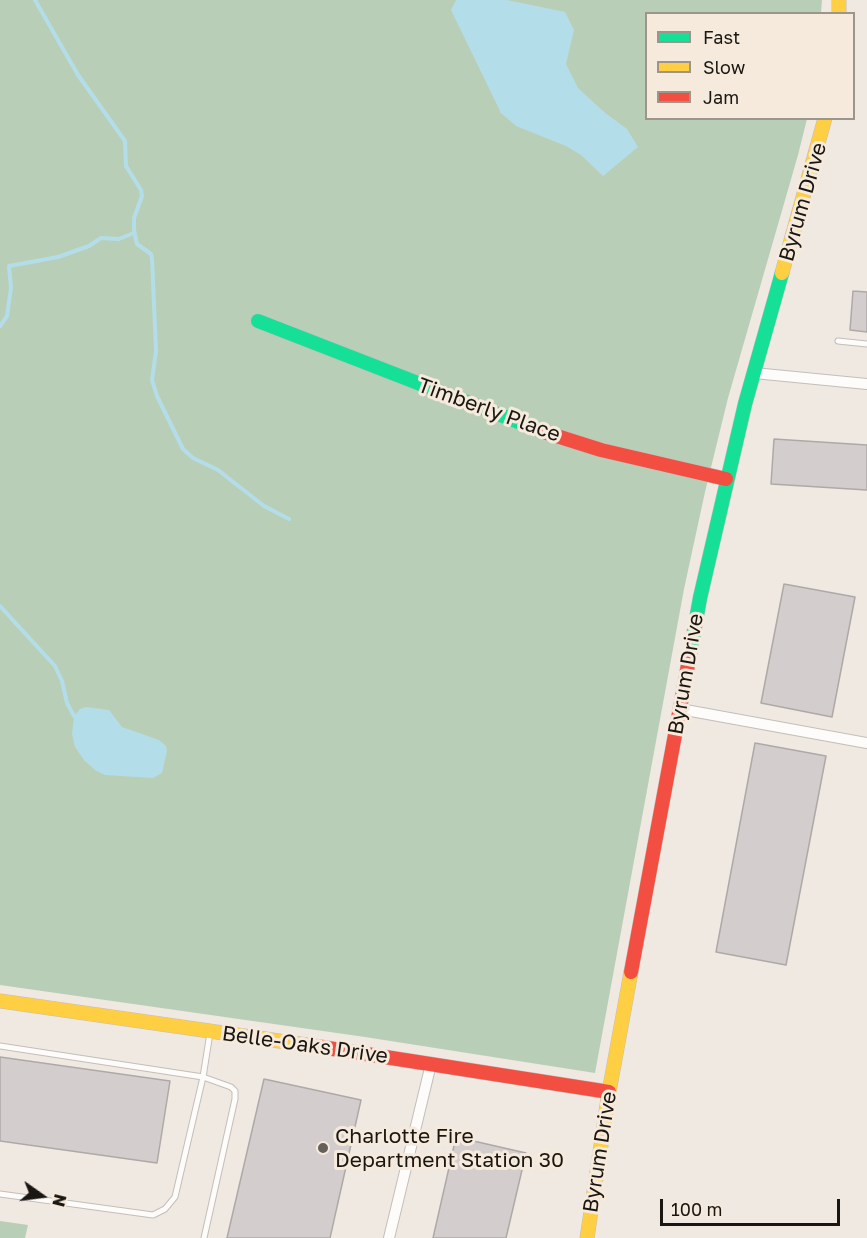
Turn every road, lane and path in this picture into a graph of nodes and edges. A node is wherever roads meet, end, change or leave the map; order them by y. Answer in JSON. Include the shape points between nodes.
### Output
{"nodes":[{"id":1,"x":824,"y":120,"type":"edge"},
{"id":2,"x":258,"y":321,"type":"dead end"},
{"id":3,"x":838,"y":341,"type":"dead end"},
{"id":4,"x":867,"y":344,"type":"edge"},
{"id":5,"x":754,"y":373,"type":"junction"},
{"id":6,"x":867,"y":384,"type":"edge"},
{"id":7,"x":726,"y":479,"type":"junction"},
{"id":8,"x":680,"y":709,"type":"junction"},
{"id":9,"x":867,"y":743,"type":"edge"},
{"id":10,"x":0,"y":1001,"type":"edge"},
{"id":11,"x":210,"y":1031,"type":"junction"},
{"id":12,"x":0,"y":1046,"type":"edge"},
{"id":13,"x":431,"y":1064,"type":"junction"},
{"id":14,"x":203,"y":1077,"type":"junction"},
{"id":15,"x":609,"y":1092,"type":"junction"},
{"id":16,"x":0,"y":1194,"type":"edge"},
{"id":17,"x":204,"y":1238,"type":"edge"},
{"id":18,"x":389,"y":1238,"type":"edge"},
{"id":19,"x":587,"y":1238,"type":"edge"}],
"edges":[{"from":1,"to":5,"type":"street","name":"Byrum Drive"},
{"from":2,"to":7,"type":"street","name":"Timberly Place","via":[[564,439]]},
{"from":3,"to":4,"type":"lane"},
{"from":5,"to":6,"type":"street"},
{"from":5,"to":7,"type":"street","name":"Byrum Drive"},
{"from":7,"to":8,"type":"street","name":"Byrum Drive"},
{"from":8,"to":9,"type":"street"},
{"from":8,"to":15,"type":"street","name":"Byrum Drive"},
{"from":10,"to":11,"type":"street","name":"Belle-Oaks Drive"},
{"from":11,"to":13,"type":"street","name":"Belle-Oaks Drive"},
{"from":11,"to":14,"type":"lane"},
{"from":12,"to":14,"type":"lane"},
{"from":13,"to":15,"type":"street","name":"Belle-Oaks Drive"},
{"from":13,"to":18,"type":"street"},
{"from":14,"to":16,"type":"lane","via":[[175,1197],[165,1209],[153,1215]]},
{"from":14,"to":17,"type":"lane","via":[[235,1091]]},
{"from":15,"to":19,"type":"street","name":"Byrum Drive"}]}
